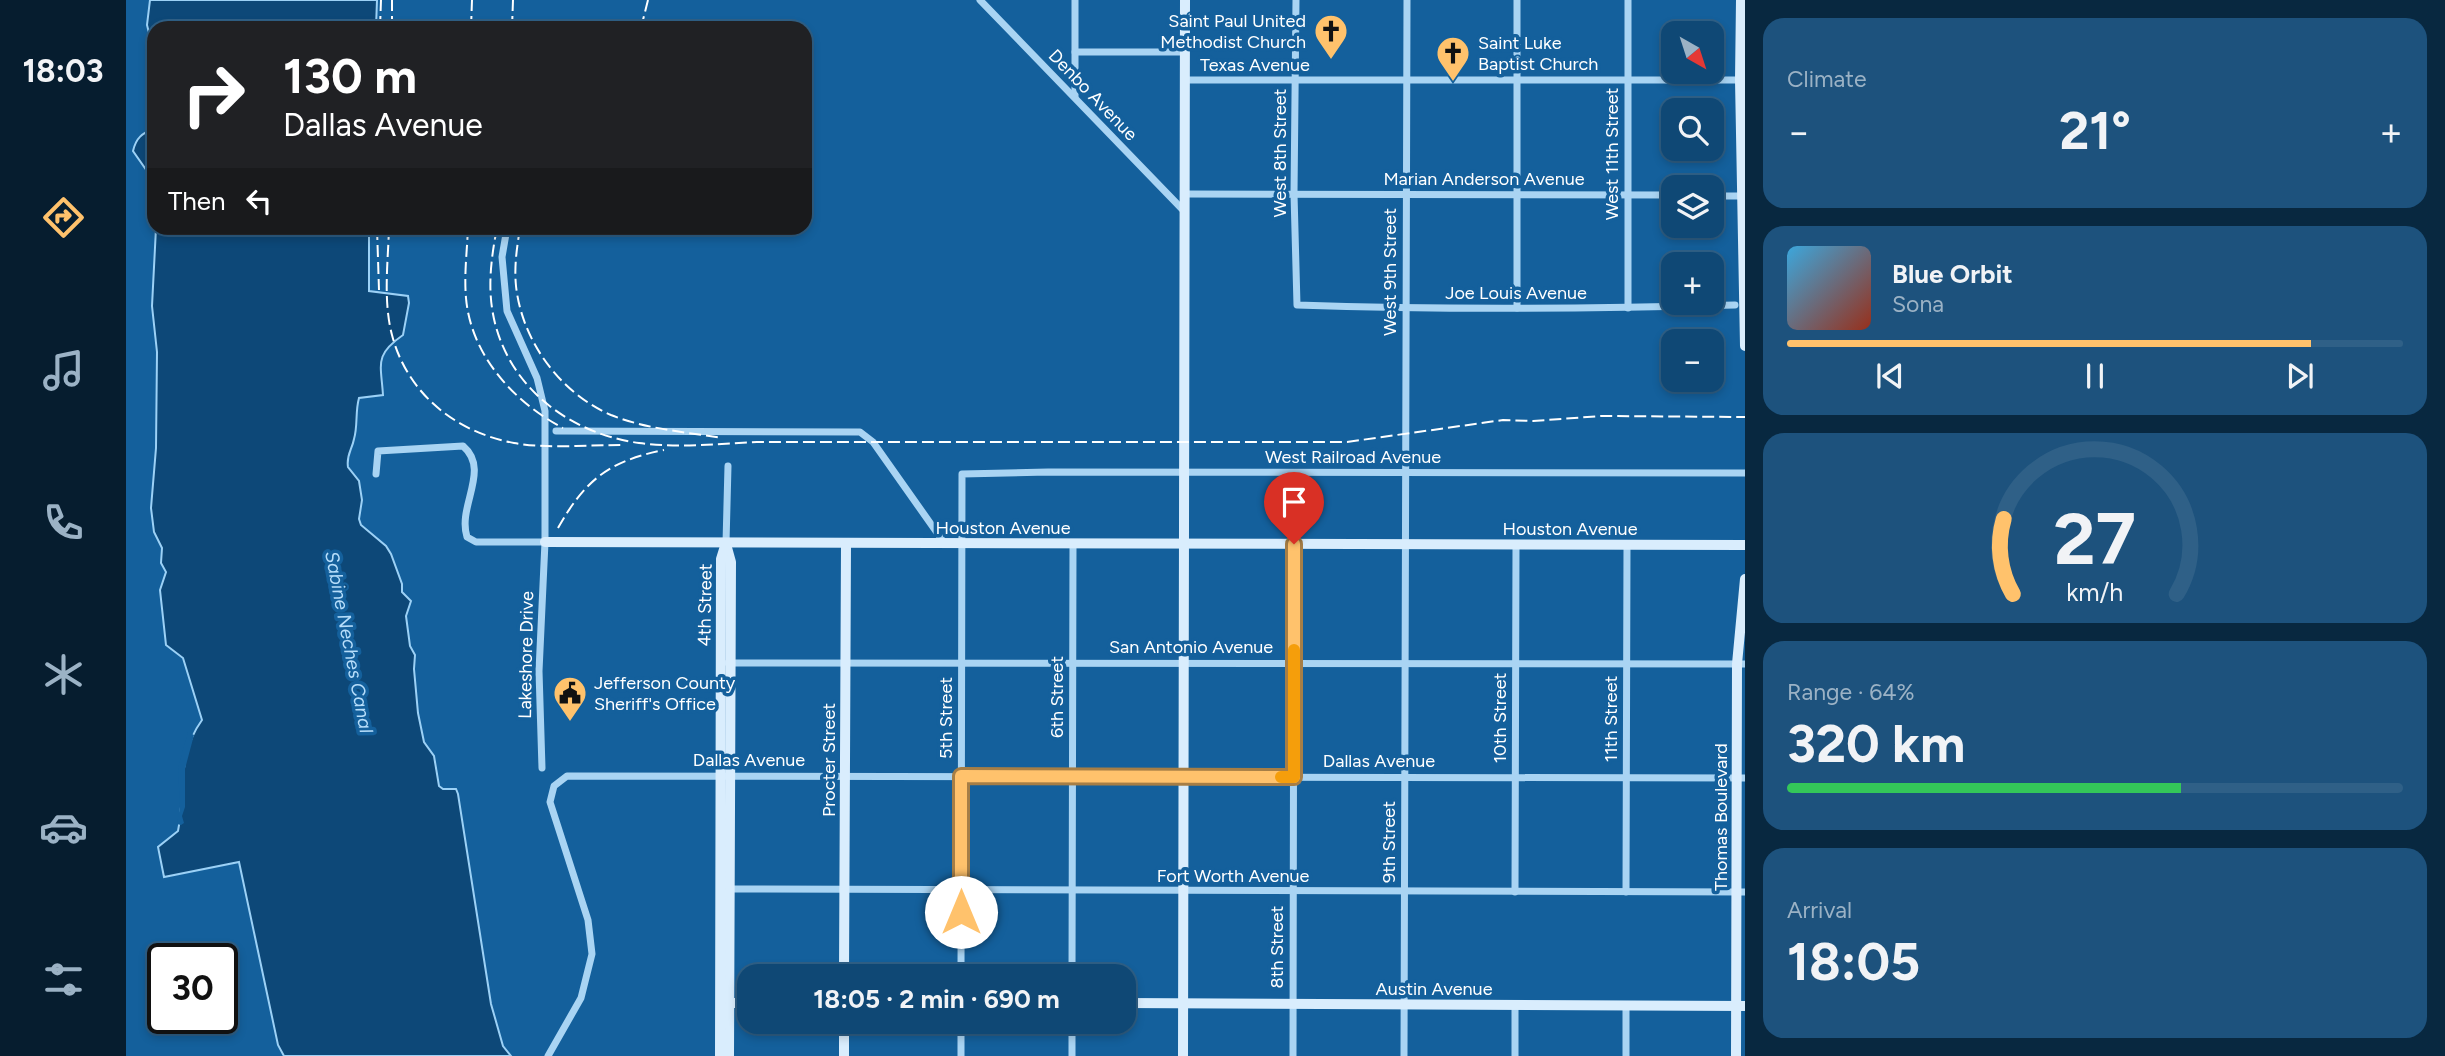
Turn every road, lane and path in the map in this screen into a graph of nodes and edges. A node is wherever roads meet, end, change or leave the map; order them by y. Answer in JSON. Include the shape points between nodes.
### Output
{"nodes":[{"id":1,"x":980,"y":0,"type":"edge"},
{"id":2,"x":1075,"y":0,"type":"edge"},
{"id":3,"x":1185,"y":0,"type":"edge"},
{"id":4,"x":1296,"y":0,"type":"edge"},
{"id":5,"x":1406,"y":0,"type":"edge"},
{"id":6,"x":1517,"y":0,"type":"edge"},
{"id":7,"x":1628,"y":0,"type":"edge"},
{"id":8,"x":1741,"y":0,"type":"edge"},
{"id":9,"x":1075,"y":52,"type":"junction"},
{"id":10,"x":1184,"y":52,"type":"junction"},
{"id":11,"x":1184,"y":80,"type":"junction"},
{"id":12,"x":1743,"y":80,"type":"edge"},
{"id":13,"x":1296,"y":81,"type":"junction"},
{"id":14,"x":1406,"y":81,"type":"junction"},
{"id":15,"x":1517,"y":81,"type":"junction"},
{"id":16,"x":1628,"y":81,"type":"junction"},
{"id":17,"x":1075,"y":98,"type":"junction"},
{"id":18,"x":1184,"y":194,"type":"junction"},
{"id":19,"x":1294,"y":194,"type":"junction"},
{"id":20,"x":1406,"y":194,"type":"junction"},
{"id":21,"x":1517,"y":195,"type":"junction"},
{"id":22,"x":1628,"y":195,"type":"junction"},
{"id":23,"x":1661,"y":195,"type":"edge"},
{"id":24,"x":1724,"y":196,"type":"edge"},
{"id":25,"x":1743,"y":196,"type":"edge"},
{"id":26,"x":1184,"y":211,"type":"junction"},
{"id":27,"x":506,"y":235,"type":"edge"},
{"id":28,"x":1741,"y":304,"type":"edge"},
{"id":29,"x":1297,"y":305,"type":"joint"},
{"id":30,"x":1517,"y":308,"type":"junction"},
{"id":31,"x":1628,"y":308,"type":"junction"},
{"id":32,"x":1406,"y":309,"type":"junction"},
{"id":33,"x":1745,"y":346,"type":"edge"},
{"id":34,"x":556,"y":431,"type":"dead end"},
{"id":35,"x":728,"y":466,"type":"dead end"},
{"id":36,"x":1184,"y":473,"type":"junction"},
{"id":37,"x":1294,"y":473,"type":"junction"},
{"id":38,"x":1405,"y":473,"type":"junction"},
{"id":39,"x":1745,"y":473,"type":"edge"},
{"id":40,"x":376,"y":474,"type":"dead end"},
{"id":41,"x":962,"y":474,"type":"joint"},
{"id":42,"x":545,"y":542,"type":"junction"},
{"id":43,"x":726,"y":543,"type":"junction"},
{"id":44,"x":846,"y":544,"type":"junction"},
{"id":45,"x":945,"y":544,"type":"junction"},
{"id":46,"x":961,"y":544,"type":"junction"},
{"id":47,"x":1073,"y":544,"type":"junction"},
{"id":48,"x":1183,"y":544,"type":"junction"},
{"id":49,"x":1294,"y":544,"type":"junction"},
{"id":50,"x":1405,"y":544,"type":"junction"},
{"id":51,"x":1516,"y":545,"type":"junction"},
{"id":52,"x":1627,"y":545,"type":"junction"},
{"id":53,"x":1745,"y":545,"type":"edge"},
{"id":54,"x":1745,"y":579,"type":"edge"},
{"id":55,"x":845,"y":662,"type":"junction"},
{"id":56,"x":961,"y":662,"type":"junction"},
{"id":57,"x":1072,"y":662,"type":"junction"},
{"id":58,"x":726,"y":663,"type":"junction"},
{"id":59,"x":1183,"y":663,"type":"junction"},
{"id":60,"x":1294,"y":664,"type":"junction"},
{"id":61,"x":1405,"y":664,"type":"junction"},
{"id":62,"x":1516,"y":664,"type":"junction"},
{"id":63,"x":1627,"y":664,"type":"junction"},
{"id":64,"x":1741,"y":664,"type":"edge"},
{"id":65,"x":542,"y":768,"type":"dead end"},
{"id":66,"x":726,"y":775,"type":"junction"},
{"id":67,"x":845,"y":776,"type":"junction"},
{"id":68,"x":961,"y":776,"type":"junction"},
{"id":69,"x":1405,"y":776,"type":"junction"},
{"id":70,"x":1072,"y":777,"type":"junction"},
{"id":71,"x":1183,"y":777,"type":"junction"},
{"id":72,"x":1294,"y":777,"type":"junction"},
{"id":73,"x":1516,"y":777,"type":"junction"},
{"id":74,"x":1626,"y":777,"type":"junction"},
{"id":75,"x":1741,"y":778,"type":"edge"},
{"id":76,"x":725,"y":889,"type":"junction"},
{"id":77,"x":846,"y":889,"type":"junction"},
{"id":78,"x":961,"y":890,"type":"junction"},
{"id":79,"x":1072,"y":891,"type":"junction"},
{"id":80,"x":1183,"y":892,"type":"junction"},
{"id":81,"x":1293,"y":892,"type":"junction"},
{"id":82,"x":1405,"y":892,"type":"junction"},
{"id":83,"x":1516,"y":892,"type":"junction"},
{"id":84,"x":1626,"y":892,"type":"junction"},
{"id":85,"x":1741,"y":892,"type":"edge"},
{"id":86,"x":844,"y":964,"type":"edge"},
{"id":87,"x":961,"y":964,"type":"edge"},
{"id":88,"x":1072,"y":964,"type":"edge"},
{"id":89,"x":724,"y":1002,"type":"junction"},
{"id":90,"x":737,"y":1003,"type":"edge"},
{"id":91,"x":1136,"y":1003,"type":"edge"},
{"id":92,"x":1183,"y":1004,"type":"junction"},
{"id":93,"x":1293,"y":1004,"type":"junction"},
{"id":94,"x":1405,"y":1004,"type":"junction"},
{"id":95,"x":1515,"y":1004,"type":"junction"},
{"id":96,"x":1626,"y":1005,"type":"junction"},
{"id":97,"x":1741,"y":1005,"type":"edge"},
{"id":98,"x":844,"y":1034,"type":"edge"},
{"id":99,"x":961,"y":1034,"type":"edge"},
{"id":100,"x":1072,"y":1034,"type":"edge"},
{"id":101,"x":548,"y":1056,"type":"edge"},
{"id":102,"x":720,"y":1056,"type":"edge"},
{"id":103,"x":729,"y":1056,"type":"edge"},
{"id":104,"x":844,"y":1056,"type":"edge"},
{"id":105,"x":961,"y":1056,"type":"edge"},
{"id":106,"x":1072,"y":1056,"type":"edge"},
{"id":107,"x":1183,"y":1056,"type":"edge"},
{"id":108,"x":1293,"y":1056,"type":"edge"},
{"id":109,"x":1404,"y":1056,"type":"edge"},
{"id":110,"x":1515,"y":1056,"type":"edge"},
{"id":111,"x":1626,"y":1056,"type":"edge"},
{"id":112,"x":1736,"y":1056,"type":"edge"}],
"edges":[{"from":1,"to":17,"type":"street","name":"Denbo Avenue"},
{"from":2,"to":9,"type":"street"},
{"from":3,"to":10,"type":"main road"},
{"from":4,"to":13,"type":"street","name":"West 8th Street"},
{"from":5,"to":14,"type":"street","name":"West 9th Street"},
{"from":6,"to":15,"type":"street"},
{"from":7,"to":16,"type":"street","name":"West 11th Street"},
{"from":8,"to":12,"type":"main road"},
{"from":9,"to":10,"type":"street","name":"Texas Avenue"},
{"from":9,"to":17,"type":"street"},
{"from":10,"to":11,"type":"main road"},
{"from":11,"to":13,"type":"street","name":"Texas Avenue"},
{"from":11,"to":18,"type":"main road"},
{"from":12,"to":16,"type":"street","name":"Texas Avenue"},
{"from":12,"to":25,"type":"main road"},
{"from":13,"to":14,"type":"street","name":"Texas Avenue"},
{"from":13,"to":19,"type":"street","name":"West 8th Street"},
{"from":14,"to":15,"type":"street","name":"Texas Avenue"},
{"from":14,"to":20,"type":"street","name":"West 9th Street"},
{"from":15,"to":16,"type":"street","name":"Texas Avenue"},
{"from":15,"to":21,"type":"street"},
{"from":16,"to":22,"type":"street","name":"West 11th Street"},
{"from":17,"to":26,"type":"street","name":"Denbo Avenue"},
{"from":18,"to":19,"type":"street","name":"Marian Anderson Avenue"},
{"from":18,"to":26,"type":"main road"},
{"from":19,"to":20,"type":"street","name":"Marian Anderson Avenue"},
{"from":19,"to":29,"type":"street","name":"West 8th Street"},
{"from":20,"to":21,"type":"street","name":"Marian Anderson Avenue"},
{"from":20,"to":32,"type":"street","name":"West 9th Street"},
{"from":21,"to":22,"type":"street","name":"Marian Anderson Avenue"},
{"from":21,"to":30,"type":"street"},
{"from":22,"to":23,"type":"street","name":"Marian Anderson Avenue"},
{"from":22,"to":31,"type":"street","name":"West 11th Street"},
{"from":24,"to":25,"type":"street"},
{"from":25,"to":28,"type":"main road"},
{"from":26,"to":36,"type":"main road"},
{"from":27,"to":42,"type":"street","name":"Lakeshore Drive","via":[[502,257],[507,311],[537,378],[545,411]]},
{"from":28,"to":31,"type":"street","name":"Joe Louis Avenue"},
{"from":28,"to":33,"type":"main road"},
{"from":29,"to":32,"type":"street","name":"Joe Louis Avenue"},
{"from":30,"to":31,"type":"street","name":"Joe Louis Avenue"},
{"from":30,"to":32,"type":"street","name":"Joe Louis Avenue"},
{"from":32,"to":38,"type":"street","name":"West 9th Street"},
{"from":34,"to":45,"type":"street","via":[[860,432],[873,442]]},
{"from":35,"to":43,"type":"street"},
{"from":36,"to":37,"type":"street","name":"West Railroad Avenue"},
{"from":36,"to":41,"type":"street","name":"West Railroad Avenue"},
{"from":36,"to":48,"type":"main road"},
{"from":37,"to":38,"type":"street","name":"West Railroad Avenue"},
{"from":37,"to":49,"type":"street"},
{"from":38,"to":39,"type":"street","name":"West Railroad Avenue"},
{"from":38,"to":50,"type":"street","name":"West 9th Street"},
{"from":40,"to":42,"type":"street","name":"Houston Avenue","via":[[378,451],[463,446],[470,452],[475,470],[463,525],[467,537],[476,542]]},
{"from":41,"to":46,"type":"street","name":"5th Street"},
{"from":42,"to":43,"type":"main road","name":"Houston Avenue"},
{"from":42,"to":65,"type":"street","name":"Lakeshore Drive","via":[[539,671]]},
{"from":43,"to":44,"type":"main road","name":"Houston Avenue"},
{"from":43,"to":58,"type":"main road","name":"4th Street","via":[[720,559]]},
{"from":44,"to":45,"type":"main road","name":"Houston Avenue"},
{"from":44,"to":55,"type":"main road","name":"Procter Street"},
{"from":45,"to":46,"type":"main road","name":"Houston Avenue"},
{"from":46,"to":47,"type":"main road","name":"Houston Avenue"},
{"from":46,"to":56,"type":"street","name":"5th Street"},
{"from":47,"to":48,"type":"main road","name":"Houston Avenue"},
{"from":47,"to":57,"type":"street","name":"6th Street"},
{"from":48,"to":49,"type":"main road","name":"Houston Avenue"},
{"from":48,"to":59,"type":"main road"},
{"from":49,"to":50,"type":"main road","name":"Houston Avenue"},
{"from":49,"to":60,"type":"street","name":"8th Street"},
{"from":50,"to":51,"type":"main road","name":"Houston Avenue"},
{"from":50,"to":61,"type":"street","name":"9th Street"},
{"from":51,"to":52,"type":"main road","name":"Houston Avenue"},
{"from":51,"to":62,"type":"street","name":"10th Street"},
{"from":52,"to":53,"type":"main road","name":"Houston Avenue"},
{"from":52,"to":63,"type":"street","name":"11th Street"},
{"from":54,"to":64,"type":"main road","name":"Thomas Boulevard"},
{"from":55,"to":56,"type":"street","name":"San Antonio Avenue"},
{"from":55,"to":58,"type":"street","name":"San Antonio Avenue"},
{"from":55,"to":67,"type":"main road","name":"Procter Street"},
{"from":56,"to":57,"type":"street","name":"San Antonio Avenue"},
{"from":56,"to":68,"type":"street","name":"5th Street"},
{"from":57,"to":59,"type":"street","name":"San Antonio Avenue"},
{"from":57,"to":70,"type":"street","name":"6th Street"},
{"from":58,"to":66,"type":"main road","name":"4th Street"},
{"from":59,"to":60,"type":"street","name":"San Antonio Avenue"},
{"from":59,"to":71,"type":"main road"},
{"from":60,"to":61,"type":"street","name":"San Antonio Avenue"},
{"from":60,"to":72,"type":"street","name":"8th Street"},
{"from":61,"to":62,"type":"street","name":"San Antonio Avenue"},
{"from":61,"to":69,"type":"street","name":"9th Street"},
{"from":62,"to":63,"type":"street","name":"San Antonio Avenue"},
{"from":62,"to":73,"type":"street","name":"10th Street"},
{"from":63,"to":64,"type":"street","name":"San Antonio Avenue"},
{"from":63,"to":74,"type":"street","name":"11th Street"},
{"from":64,"to":75,"type":"main road","name":"Thomas Boulevard"},
{"from":66,"to":67,"type":"street","name":"Dallas Avenue"},
{"from":66,"to":76,"type":"main road","name":"4th Street"},
{"from":66,"to":101,"type":"street","name":"Dallas Avenue","via":[[579,775],[567,776],[554,786],[550,802],[588,920],[592,954],[581,998]]},
{"from":67,"to":68,"type":"street","name":"Dallas Avenue"},
{"from":67,"to":77,"type":"main road","name":"Procter Street"},
{"from":68,"to":70,"type":"street","name":"Dallas Avenue"},
{"from":68,"to":78,"type":"street","name":"5th Street"},
{"from":69,"to":72,"type":"street","name":"Dallas Avenue"},
{"from":69,"to":73,"type":"street","name":"Dallas Avenue"},
{"from":69,"to":82,"type":"street","name":"9th Street"},
{"from":70,"to":71,"type":"street","name":"Dallas Avenue"},
{"from":70,"to":79,"type":"street","name":"6th Street"},
{"from":71,"to":72,"type":"street","name":"Dallas Avenue"},
{"from":71,"to":80,"type":"main road"},
{"from":72,"to":81,"type":"street","name":"8th Street"},
{"from":73,"to":74,"type":"street","name":"Dallas Avenue"},
{"from":73,"to":83,"type":"street","name":"10th Street"},
{"from":74,"to":75,"type":"street","name":"Dallas Avenue"},
{"from":74,"to":84,"type":"street","name":"11th Street"},
{"from":75,"to":85,"type":"main road","name":"Thomas Boulevard"},
{"from":76,"to":77,"type":"street","name":"Fort Worth Avenue"},
{"from":76,"to":89,"type":"main road","name":"4th Street"},
{"from":77,"to":78,"type":"street","name":"Fort Worth Avenue"},
{"from":77,"to":86,"type":"main road","name":"Procter Street"},
{"from":78,"to":79,"type":"street","name":"Fort Worth Avenue"},
{"from":78,"to":87,"type":"street","name":"5th Street"},
{"from":79,"to":80,"type":"street","name":"Fort Worth Avenue"},
{"from":79,"to":88,"type":"street","name":"6th Street"},
{"from":80,"to":81,"type":"street","name":"Fort Worth Avenue"},
{"from":80,"to":92,"type":"main road"},
{"from":81,"to":82,"type":"street","name":"Fort Worth Avenue"},
{"from":81,"to":93,"type":"street","name":"8th Street"},
{"from":82,"to":83,"type":"street","name":"Fort Worth Avenue"},
{"from":82,"to":94,"type":"street","name":"9th Street"},
{"from":83,"to":84,"type":"street","name":"Fort Worth Avenue"},
{"from":84,"to":85,"type":"street","name":"Fort Worth Avenue"},
{"from":85,"to":97,"type":"main road","name":"Thomas Boulevard"},
{"from":89,"to":90,"type":"main road"},
{"from":89,"to":102,"type":"main road","name":"4th Street"},
{"from":89,"to":103,"type":"main road","name":"4th Street"},
{"from":91,"to":92,"type":"main road","name":"Austin Avenue"},
{"from":92,"to":93,"type":"main road","name":"Austin Avenue"},
{"from":92,"to":107,"type":"main road"},
{"from":93,"to":94,"type":"main road","name":"Austin Avenue"},
{"from":93,"to":108,"type":"street","name":"8th Street"},
{"from":94,"to":95,"type":"main road","name":"Austin Avenue"},
{"from":94,"to":109,"type":"street","name":"9th Street"},
{"from":95,"to":96,"type":"main road","name":"Austin Avenue"},
{"from":95,"to":110,"type":"street"},
{"from":96,"to":97,"type":"main road","name":"Austin Avenue"},
{"from":96,"to":111,"type":"street"},
{"from":97,"to":112,"type":"main road","name":"Thomas Boulevard"},
{"from":98,"to":104,"type":"main road"},
{"from":99,"to":105,"type":"street"},
{"from":100,"to":106,"type":"street"}]}
